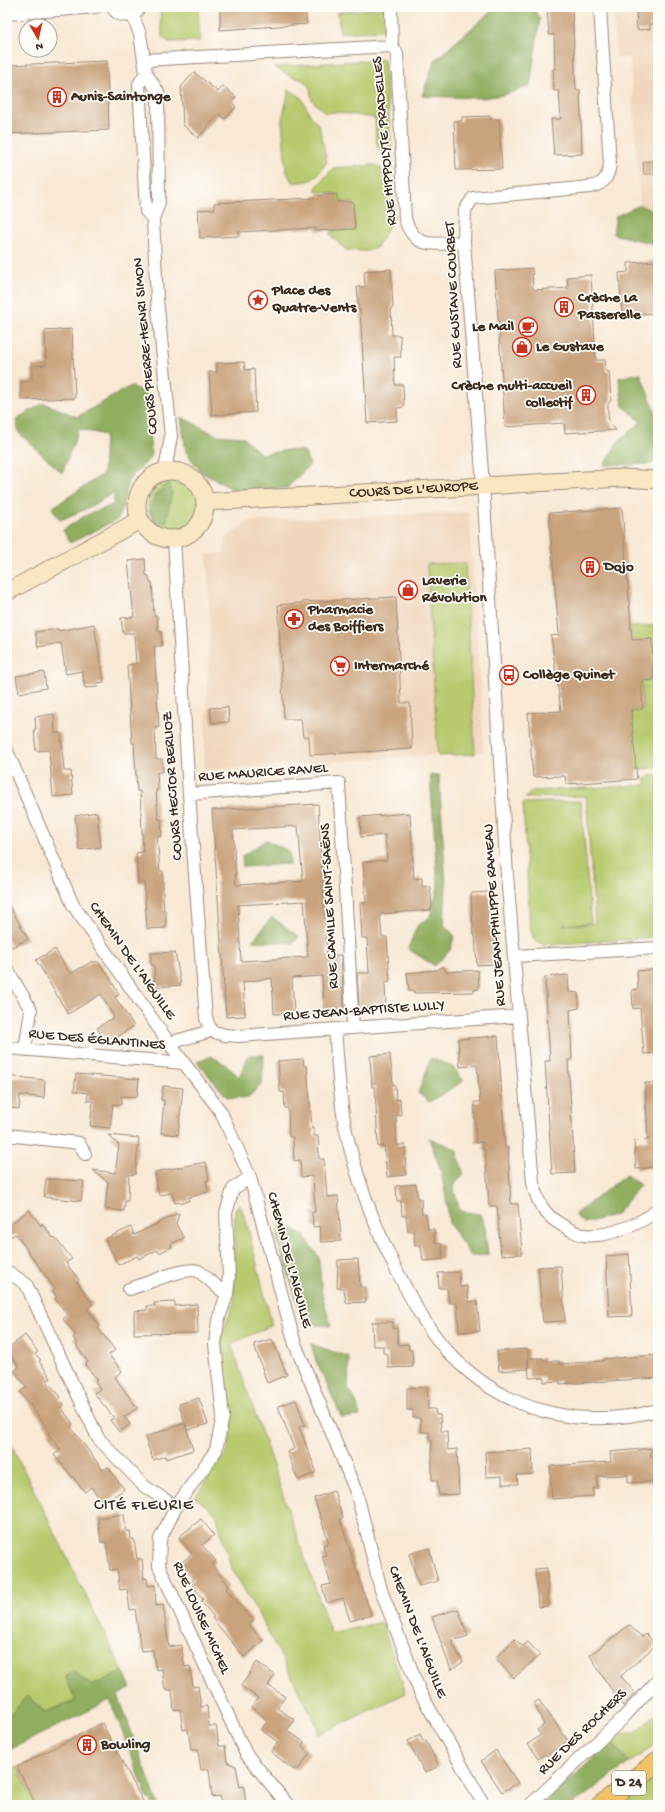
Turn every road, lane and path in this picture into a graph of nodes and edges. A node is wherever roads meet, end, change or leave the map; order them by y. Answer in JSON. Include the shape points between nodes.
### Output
{"nodes":[{"id":1,"x":96,"y":7,"type":"edge"},
{"id":2,"x":112,"y":7,"type":"edge"},
{"id":3,"x":391,"y":7,"type":"edge"},
{"id":4,"x":600,"y":7,"type":"edge"},
{"id":5,"x":136,"y":11,"type":"edge"},
{"id":6,"x":7,"y":14,"type":"edge"},
{"id":7,"x":392,"y":46,"type":"junction"},
{"id":8,"x":144,"y":60,"type":"junction"},
{"id":9,"x":146,"y":73,"type":"junction"},
{"id":10,"x":153,"y":219,"type":"junction"},
{"id":11,"x":464,"y":242,"type":"junction"},
{"id":12,"x":658,"y":470,"type":"edge"},
{"id":13,"x":165,"y":471,"type":"junction"},
{"id":14,"x":622,"y":478,"type":"junction"},
{"id":15,"x":658,"y":480,"type":"edge"},
{"id":16,"x":483,"y":485,"type":"junction"},
{"id":17,"x":205,"y":502,"type":"junction"},
{"id":18,"x":140,"y":520,"type":"junction"},
{"id":19,"x":174,"y":539,"type":"junction"},
{"id":20,"x":7,"y":592,"type":"edge"},
{"id":21,"x":7,"y":751,"type":"edge"},
{"id":22,"x":338,"y":783,"type":"joint"},
{"id":23,"x":189,"y":794,"type":"junction"},
{"id":24,"x":658,"y":948,"type":"edge"},
{"id":25,"x":515,"y":956,"type":"junction"},
{"id":26,"x":7,"y":969,"type":"edge"},
{"id":27,"x":519,"y":1016,"type":"junction"},
{"id":28,"x":353,"y":1028,"type":"junction"},
{"id":29,"x":335,"y":1029,"type":"junction"},
{"id":30,"x":211,"y":1031,"type":"junction"},
{"id":31,"x":169,"y":1042,"type":"junction"},
{"id":32,"x":7,"y":1048,"type":"edge"},
{"id":33,"x":26,"y":1050,"type":"junction"},
{"id":34,"x":184,"y":1063,"type":"junction"},
{"id":35,"x":7,"y":1135,"type":"edge"},
{"id":36,"x":85,"y":1154,"type":"dead end"},
{"id":37,"x":250,"y":1177,"type":"junction"},
{"id":38,"x":658,"y":1209,"type":"edge"},
{"id":39,"x":7,"y":1271,"type":"edge"},
{"id":40,"x":129,"y":1289,"type":"dead end"},
{"id":41,"x":227,"y":1294,"type":"junction"},
{"id":42,"x":658,"y":1410,"type":"edge"},
{"id":43,"x":176,"y":1507,"type":"junction"},
{"id":44,"x":658,"y":1680,"type":"edge"},
{"id":45,"x":658,"y":1761,"type":"edge"},
{"id":46,"x":288,"y":1805,"type":"edge"},
{"id":47,"x":484,"y":1805,"type":"edge"},
{"id":48,"x":530,"y":1805,"type":"edge"},
{"id":49,"x":600,"y":1805,"type":"edge"}],
"edges":[{"from":1,"to":6,"type":"street"},
{"from":2,"to":5,"type":"street","via":[[120,15]]},
{"from":3,"to":7,"type":"street"},
{"from":4,"to":11,"type":"street","name":"RUE GUSTAVE COURBET","via":[[610,164],[606,180],[600,185],[590,187],[473,198],[465,210]]},
{"from":5,"to":8,"type":"street","name":"COURS PIERRE-HENRI SIMON"},
{"from":7,"to":8,"type":"street","name":"RUE HIPPOLYTE PRADELLES"},
{"from":7,"to":11,"type":"street","name":"RUE HIPPOLYTE PRADELLES","via":[[397,53],[405,219],[409,232],[419,241],[430,244]]},
{"from":8,"to":9,"type":"street","name":"COURS PIERRE-HENRI SIMON"},
{"from":9,"to":10,"type":"street","name":"COURS PIERRE-HENRI SIMON","via":[[158,92],[159,202]]},
{"from":9,"to":10,"type":"street","name":"COURS PIERRE-HENRI SIMON","via":[[139,84],[146,211]]},
{"from":10,"to":13,"type":"street","name":"COURS PIERRE-HENRI SIMON","via":[[157,299],[170,436]]},
{"from":11,"to":16,"type":"street","name":"RUE GUSTAVE COURBET"},
{"from":12,"to":14,"type":"street","name":"COURS DE L'EUROPE"},
{"from":13,"to":17,"type":"street","via":[[189,475],[198,484]]},
{"from":13,"to":18,"type":"street","via":[[155,474],[140,490],[136,507]]},
{"from":14,"to":15,"type":"street","name":"COURS DE L'EUROPE"},
{"from":14,"to":16,"type":"street","name":"COURS DE L'EUROPE"},
{"from":16,"to":17,"type":"street","name":"COURS DE L'EUROPE"},
{"from":16,"to":25,"type":"street","name":"RUE JEAN-PHILIPPE RAMEAU","via":[[507,874]]},
{"from":17,"to":19,"type":"street","via":[[203,517],[196,528]]},
{"from":18,"to":19,"type":"street","via":[[154,535]]},
{"from":18,"to":20,"type":"street"},
{"from":19,"to":23,"type":"street","name":"COURS HECTOR BERLIOZ"},
{"from":21,"to":31,"type":"street","name":"CHEMIN DE L'AIGUILLE","via":[[73,905]]},
{"from":22,"to":23,"type":"street","name":"RUE MAURICE RAVEL"},
{"from":22,"to":28,"type":"street","name":"RUE CAMILLE SAINT-SAËNS"},
{"from":23,"to":30,"type":"street","name":"COURS HECTOR BERLIOZ","via":[[206,1018]]},
{"from":24,"to":25,"type":"street"},
{"from":25,"to":27,"type":"street","name":"RUE JEAN-PHILIPPE RAMEAU"},
{"from":26,"to":33,"type":"street","via":[[31,1010]]},
{"from":27,"to":28,"type":"street","name":"RUE JEAN-BAPTISTE LULLY"},
{"from":27,"to":38,"type":"street","name":"RUE JEAN-PHILIPPE RAMEAU","via":[[533,1183],[536,1196],[546,1214],[557,1223],[583,1236],[615,1232],[638,1222]]},
{"from":28,"to":29,"type":"street","name":"RUE JEAN-BAPTISTE LULLY"},
{"from":29,"to":30,"type":"street","name":"RUE JEAN-BAPTISTE LULLY","via":[[239,1036]]},
{"from":29,"to":42,"type":"street","via":[[346,1131],[369,1210],[407,1291],[447,1351],[488,1386],[545,1412],[572,1418],[600,1420],[634,1417]]},
{"from":30,"to":31,"type":"street"},
{"from":31,"to":34,"type":"street","name":"CHEMIN DE L'AIGUILLE"},
{"from":32,"to":33,"type":"street","name":"RUE DES ÉGLANTINES"},
{"from":33,"to":34,"type":"street","name":"RUE DES ÉGLANTINES"},
{"from":34,"to":37,"type":"street","name":"CHEMIN DE L'AIGUILLE","via":[[221,1112]]},
{"from":35,"to":36,"type":"street","via":[[79,1143]]},
{"from":37,"to":41,"type":"street","name":"RUE LOUISE MICHEL","via":[[233,1189],[226,1213],[229,1276]]},
{"from":37,"to":47,"type":"street","name":"CHEMIN DE L'AIGUILLE","via":[[295,1344],[357,1494],[381,1590],[420,1692]]},
{"from":39,"to":43,"type":"street","via":[[26,1284],[98,1438],[144,1486]]},
{"from":40,"to":41,"type":"street","via":[[178,1271],[196,1270]]},
{"from":41,"to":43,"type":"street","name":"RUE LOUISE MICHEL","via":[[218,1321],[215,1344],[223,1416],[216,1450]]},
{"from":43,"to":46,"type":"street","name":"RUE LOUISE MICHEL","via":[[160,1539],[159,1566],[246,1754]]},
{"from":44,"to":48,"type":"street","name":"RUE DES ROCHERS","via":[[622,1719]]},
{"from":45,"to":49,"type":"main road","number":"D 24"}]}
